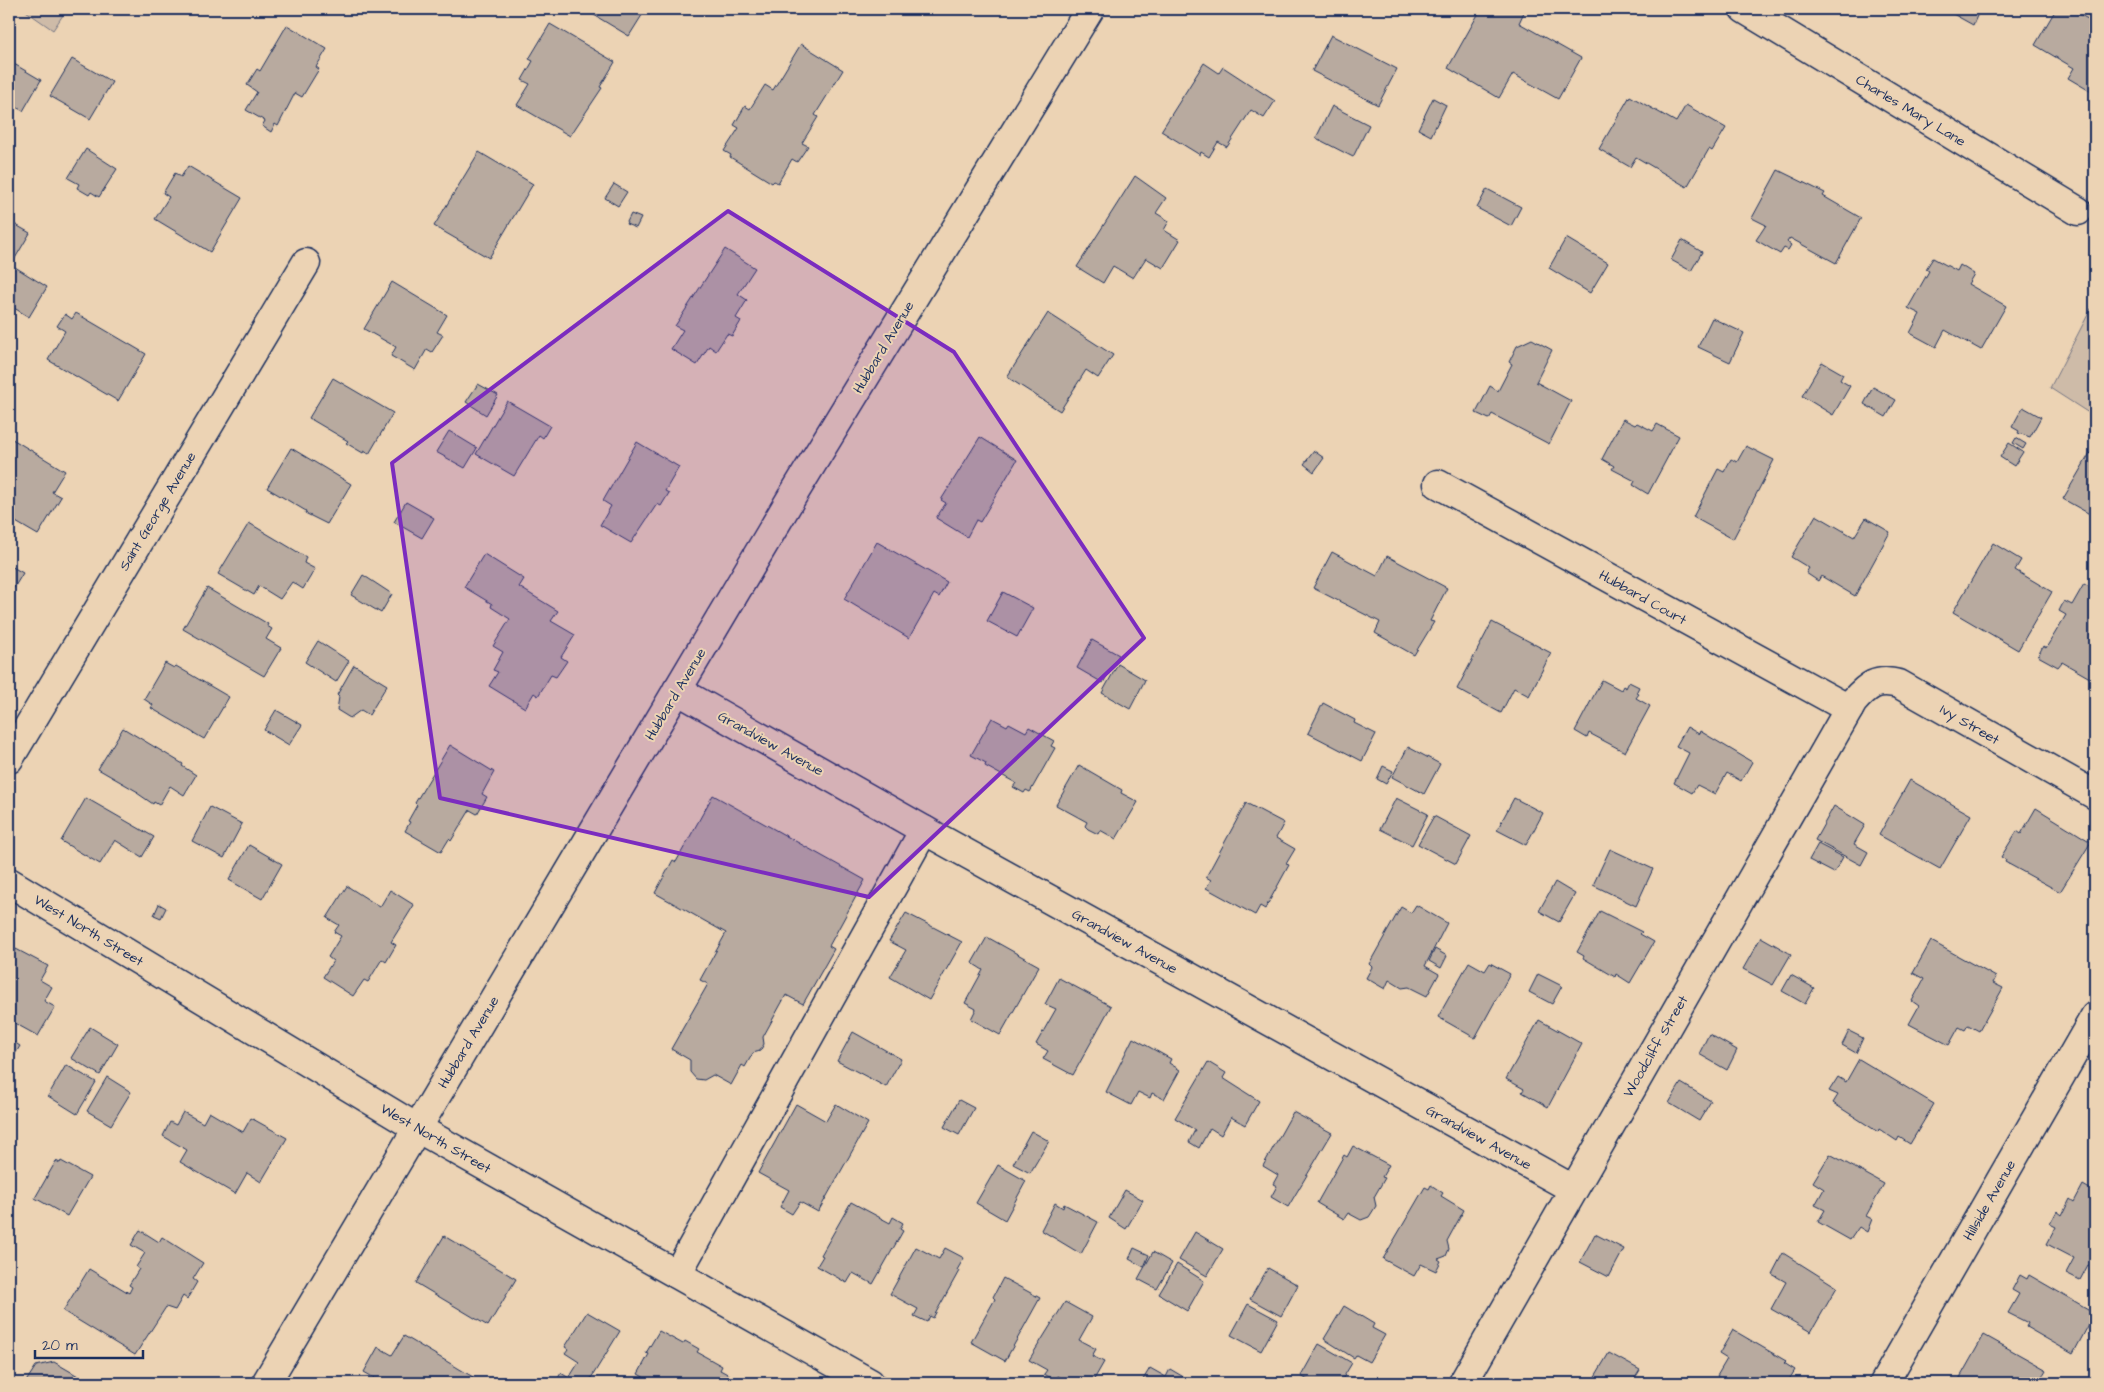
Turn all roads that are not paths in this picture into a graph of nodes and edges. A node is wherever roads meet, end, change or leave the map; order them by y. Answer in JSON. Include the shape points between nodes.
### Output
{"nodes":[{"id":1,"x":1090,"y":9,"type":"edge"},
{"id":2,"x":1744,"y":9,"type":"edge"},
{"id":3,"x":2078,"y":211,"type":"dead end"},
{"id":4,"x":306,"y":263,"type":"dead end"},
{"id":5,"x":1438,"y":484,"type":"dead end"},
{"id":6,"x":677,"y":690,"type":"junction"},
{"id":7,"x":1849,"y":709,"type":"junction"},
{"id":8,"x":9,"y":758,"type":"edge"},
{"id":9,"x":2095,"y":795,"type":"edge"},
{"id":10,"x":924,"y":830,"type":"junction"},
{"id":11,"x":9,"y":882,"type":"edge"},
{"id":12,"x":2095,"y":1016,"type":"edge"},
{"id":13,"x":417,"y":1128,"type":"junction"},
{"id":14,"x":1573,"y":1189,"type":"junction"},
{"id":15,"x":677,"y":1274,"type":"junction"},
{"id":16,"x":266,"y":1383,"type":"edge"},
{"id":17,"x":870,"y":1383,"type":"edge"},
{"id":18,"x":1464,"y":1383,"type":"edge"},
{"id":19,"x":1884,"y":1383,"type":"edge"}],
"edges":[{"from":1,"to":6,"type":"street","name":"Hubbard Avenue"},
{"from":2,"to":3,"type":"street","name":"Charles Mary Lane"},
{"from":4,"to":8,"type":"street","name":"Saint George Avenue"},
{"from":5,"to":7,"type":"street","name":"Hubbard Court"},
{"from":6,"to":10,"type":"street","name":"Grandview Avenue"},
{"from":6,"to":13,"type":"street","name":"Hubbard Avenue"},
{"from":7,"to":9,"type":"street","name":"Ivy Street","via":[[1860,694],[1877,682],[1900,684]]},
{"from":7,"to":14,"type":"street","name":"Woodcliff Street"},
{"from":10,"to":14,"type":"street","name":"Grandview Avenue"},
{"from":10,"to":15,"type":"street"},
{"from":11,"to":13,"type":"street","name":"West North Street"},
{"from":12,"to":19,"type":"street","name":"Hillside Avenue"},
{"from":13,"to":15,"type":"street","name":"West North Street"},
{"from":13,"to":16,"type":"street","name":"Hubbard Avenue"},
{"from":14,"to":18,"type":"street","name":"Woodcliff Street"},
{"from":15,"to":17,"type":"street","name":"West North Street"}]}
